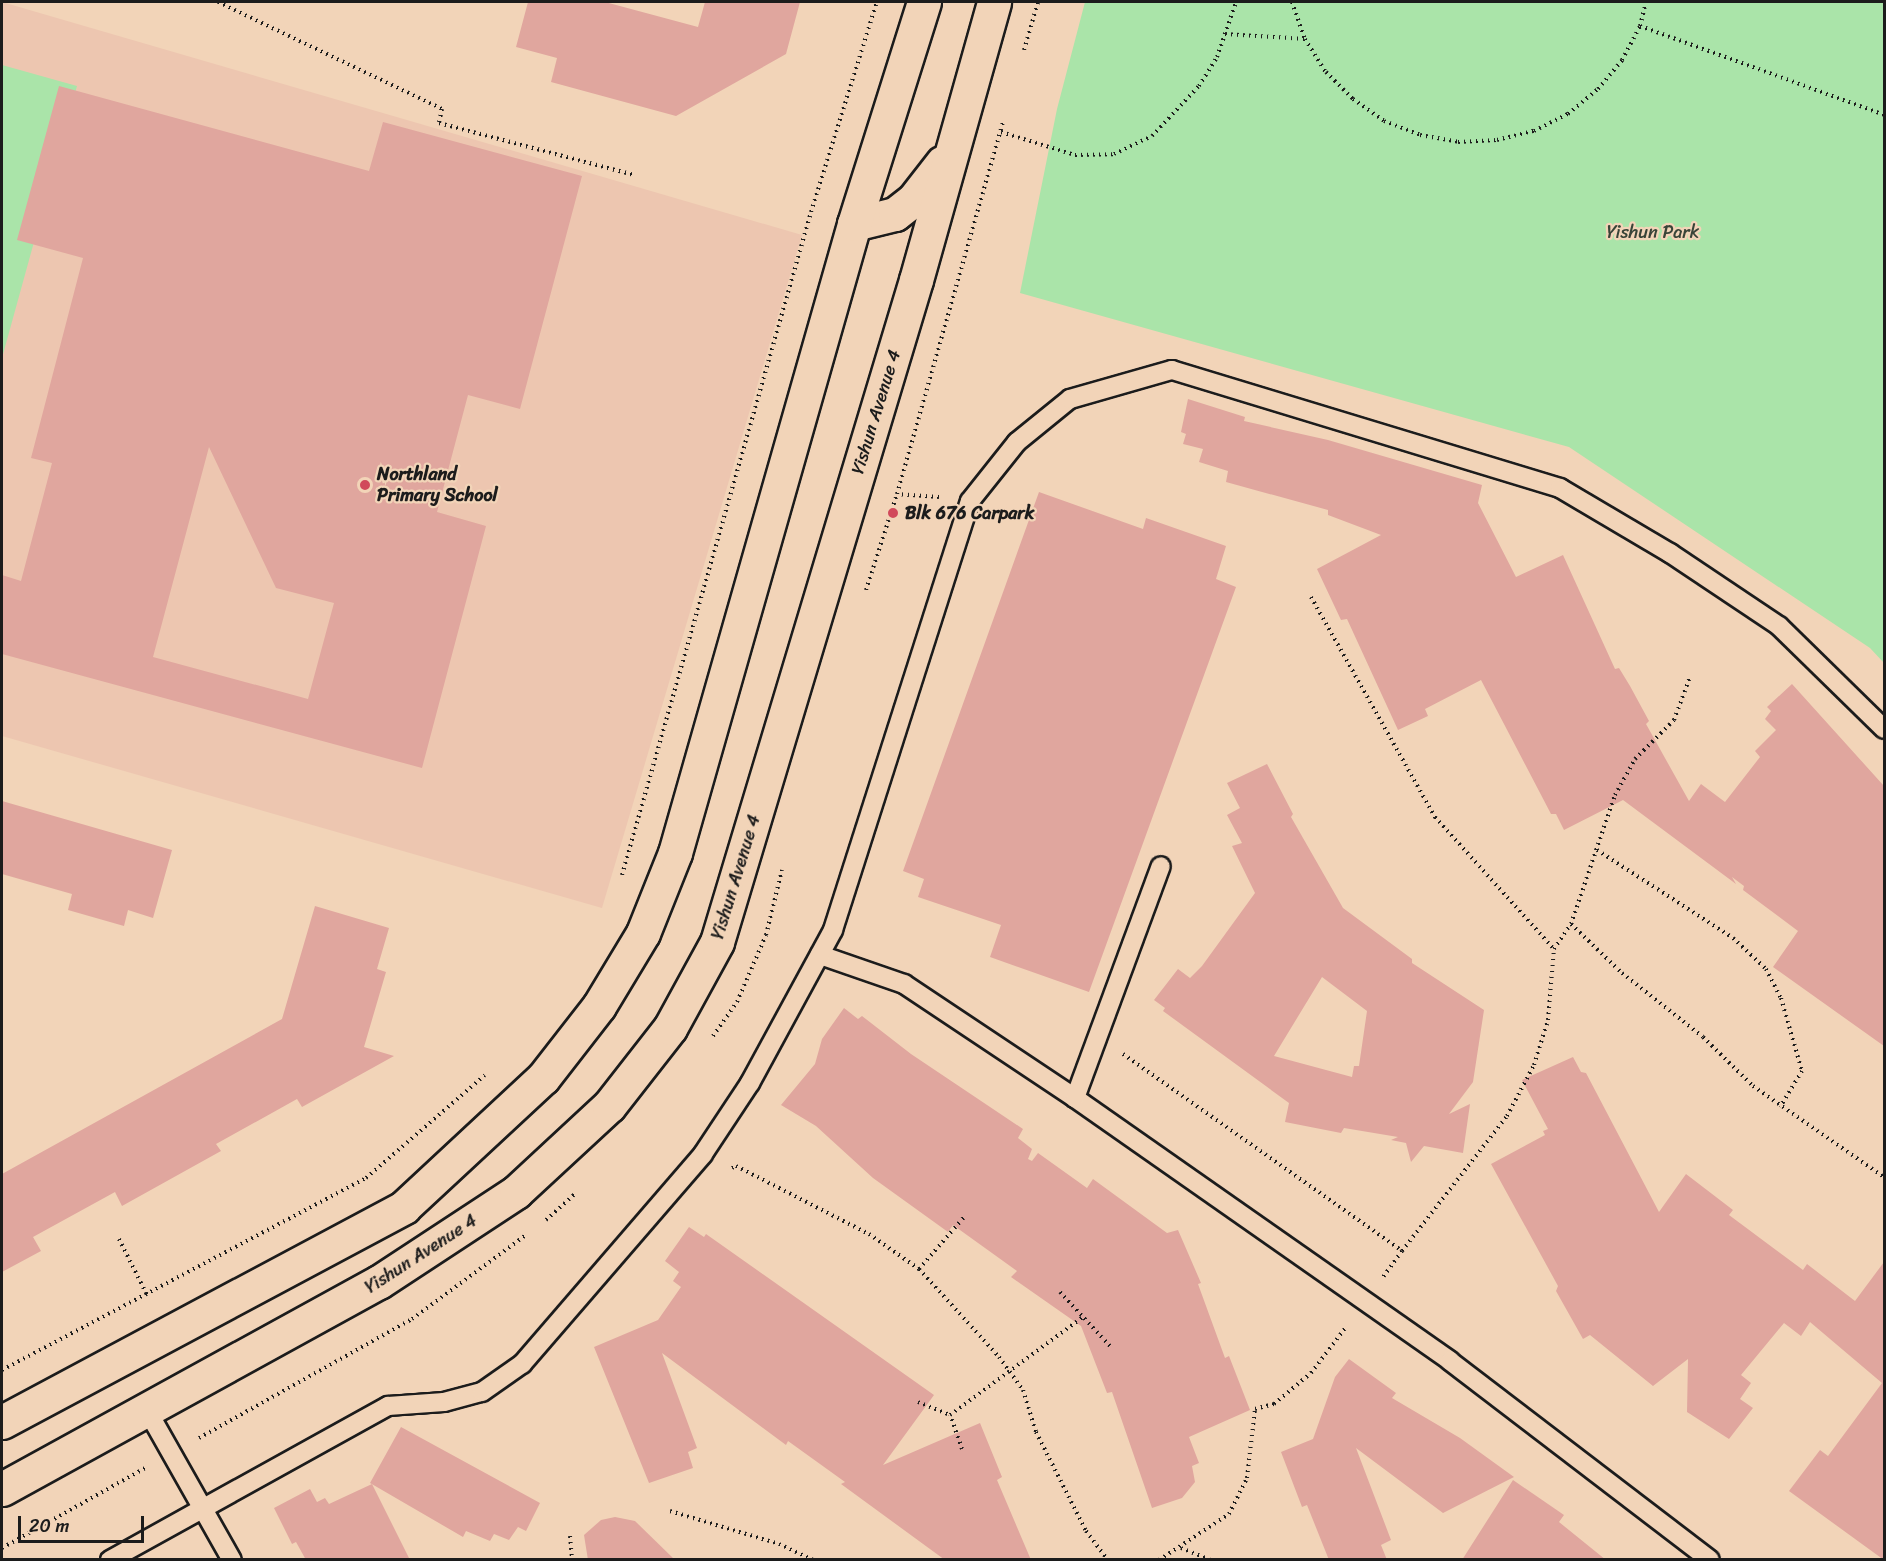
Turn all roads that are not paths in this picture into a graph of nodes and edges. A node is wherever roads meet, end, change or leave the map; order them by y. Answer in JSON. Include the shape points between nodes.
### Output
{"nodes":[{"id":1,"x":924,"y":2,"type":"edge"},
{"id":2,"x":994,"y":2,"type":"edge"},
{"id":3,"x":954,"y":148,"type":"junction"},
{"id":4,"x":854,"y":224,"type":"junction"},
{"id":5,"x":1884,"y":729,"type":"edge"},
{"id":6,"x":1161,"y":866,"type":"dead end"},
{"id":7,"x":820,"y":955,"type":"junction"},
{"id":8,"x":1075,"y":1098,"type":"junction"},
{"id":9,"x":147,"y":1410,"type":"junction"},
{"id":10,"x":2,"y":1422,"type":"edge"},
{"id":11,"x":2,"y":1489,"type":"edge"},
{"id":12,"x":204,"y":1507,"type":"junction"},
{"id":13,"x":110,"y":1560,"type":"edge"},
{"id":14,"x":232,"y":1560,"type":"edge"},
{"id":15,"x":1710,"y":1560,"type":"edge"}],
"edges":[{"from":1,"to":4,"type":"street"},
{"from":2,"to":3,"type":"street","name":"Yishun Avenue 4"},
{"from":3,"to":4,"type":"street","via":[[914,199],[895,214]]},
{"from":3,"to":9,"type":"street","name":"Yishun Avenue 4","via":[[717,942],[670,1028],[609,1106],[516,1192],[379,1282]]},
{"from":4,"to":10,"type":"street","via":[[675,853],[643,933],[599,1006],[543,1078],[404,1207]]},
{"from":5,"to":7,"type":"lane","via":[[1779,626],[1670,553],[1560,488],[1172,370],[1070,399],[1017,442],[970,501],[833,930]]},
{"from":6,"to":8,"type":"lane"},
{"from":7,"to":8,"type":"lane","via":[[904,984]]},
{"from":7,"to":12,"type":"lane","via":[[750,1083],[703,1154],[522,1364],[482,1392],[444,1402],[388,1406]]},
{"from":8,"to":15,"type":"lane","via":[[1450,1361]]},
{"from":9,"to":11,"type":"street","name":"Yishun Avenue 4"},
{"from":9,"to":12,"type":"lane"},
{"from":12,"to":13,"type":"lane"},
{"from":12,"to":14,"type":"lane"}]}
